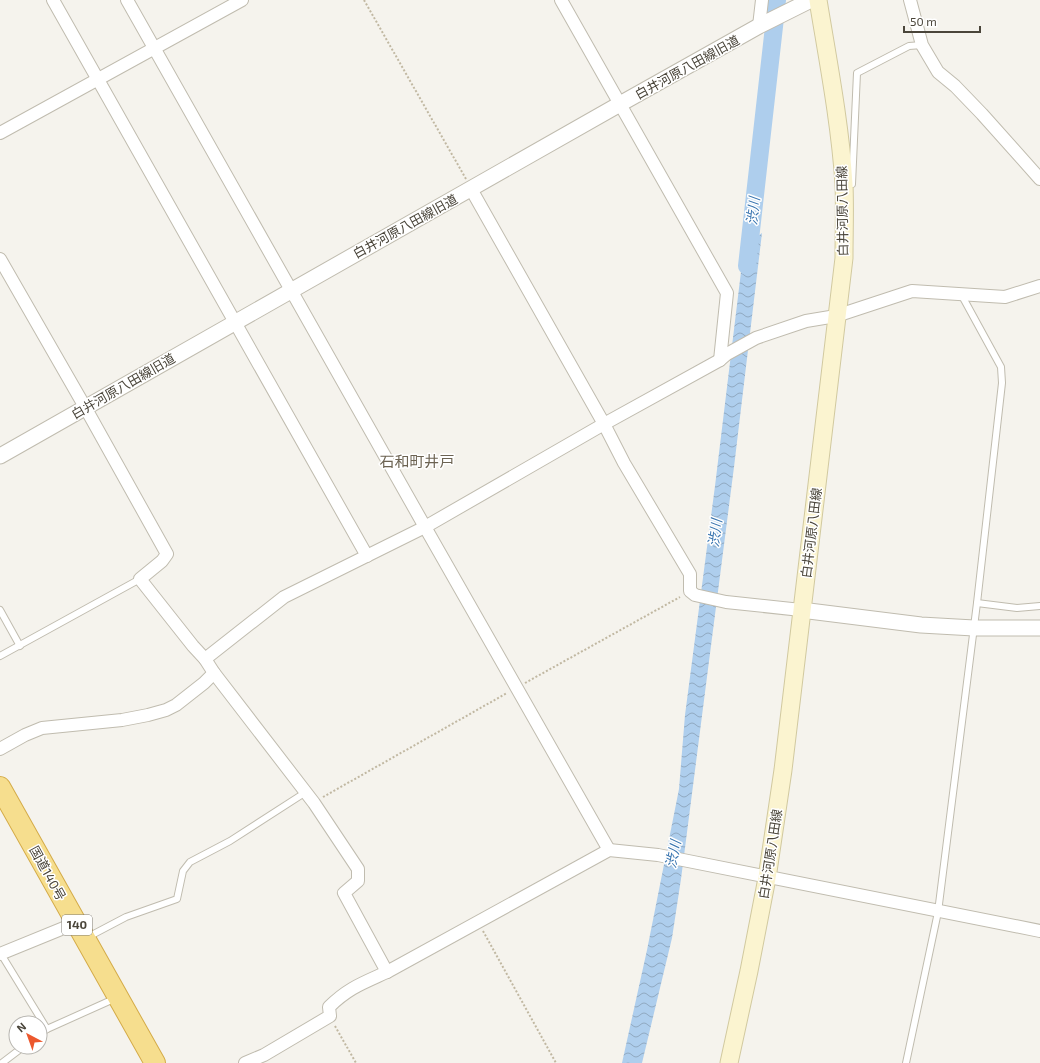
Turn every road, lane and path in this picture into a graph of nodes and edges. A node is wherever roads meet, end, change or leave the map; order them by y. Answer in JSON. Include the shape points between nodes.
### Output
{"nodes":[{"id":1,"x":53,"y":0,"type":"edge"},
{"id":2,"x":127,"y":0,"type":"edge"},
{"id":3,"x":242,"y":0,"type":"edge"},
{"id":4,"x":364,"y":0,"type":"edge"},
{"id":5,"x":561,"y":0,"type":"edge"},
{"id":6,"x":762,"y":0,"type":"edge"},
{"id":7,"x":811,"y":0,"type":"edge"},
{"id":8,"x":818,"y":0,"type":"edge"},
{"id":9,"x":910,"y":0,"type":"edge"},
{"id":10,"x":762,"y":25,"type":"junction"},
{"id":11,"x":922,"y":45,"type":"junction"},
{"id":12,"x":154,"y":48,"type":"junction"},
{"id":13,"x":98,"y":80,"type":"junction"},
{"id":14,"x":620,"y":104,"type":"junction"},
{"id":15,"x":0,"y":133,"type":"edge"},
{"id":16,"x":1040,"y":179,"type":"edge"},
{"id":17,"x":844,"y":184,"type":"junction"},
{"id":18,"x":471,"y":189,"type":"junction"},
{"id":19,"x":0,"y":259,"type":"edge"},
{"id":20,"x":1040,"y":286,"type":"edge"},
{"id":21,"x":291,"y":290,"type":"junction"},
{"id":22,"x":961,"y":294,"type":"junction"},
{"id":23,"x":836,"y":316,"type":"junction"},
{"id":24,"x":234,"y":323,"type":"junction"},
{"id":25,"x":723,"y":357,"type":"junction"},
{"id":26,"x":85,"y":407,"type":"junction"},
{"id":27,"x":604,"y":424,"type":"junction"},
{"id":28,"x":0,"y":456,"type":"edge"},
{"id":29,"x":424,"y":527,"type":"junction"},
{"id":30,"x":367,"y":556,"type":"junction"},
{"id":31,"x":140,"y":579,"type":"junction"},
{"id":32,"x":693,"y":593,"type":"junction"},
{"id":33,"x":977,"y":603,"type":"junction"},
{"id":34,"x":1040,"y":606,"type":"edge"},
{"id":35,"x":0,"y":610,"type":"edge"},
{"id":36,"x":801,"y":610,"type":"junction"},
{"id":37,"x":974,"y":628,"type":"junction"},
{"id":38,"x":1040,"y":628,"type":"edge"},
{"id":39,"x":20,"y":646,"type":"junction"},
{"id":40,"x":0,"y":656,"type":"edge"},
{"id":41,"x":205,"y":659,"type":"junction"},
{"id":42,"x":214,"y":673,"type":"junction"},
{"id":43,"x":516,"y":688,"type":"junction"},
{"id":44,"x":0,"y":749,"type":"edge"},
{"id":45,"x":0,"y":787,"type":"edge"},
{"id":46,"x":306,"y":792,"type":"junction"},
{"id":47,"x":314,"y":803,"type":"junction"},
{"id":48,"x":609,"y":850,"type":"junction"},
{"id":49,"x":767,"y":878,"type":"junction"},
{"id":50,"x":938,"y":912,"type":"junction"},
{"id":51,"x":478,"y":923,"type":"junction"},
{"id":52,"x":81,"y":931,"type":"junction"},
{"id":53,"x":1040,"y":931,"type":"edge"},
{"id":54,"x":0,"y":954,"type":"edge"},
{"id":55,"x":387,"y":972,"type":"junction"},
{"id":56,"x":118,"y":997,"type":"junction"},
{"id":57,"x":38,"y":1015,"type":"edge"},
{"id":58,"x":330,"y":1016,"type":"junction"},
{"id":59,"x":48,"y":1029,"type":"edge"},
{"id":60,"x":12,"y":1055,"type":"edge"},
{"id":61,"x":2,"y":1063,"type":"edge"},
{"id":62,"x":155,"y":1063,"type":"edge"},
{"id":63,"x":246,"y":1063,"type":"edge"},
{"id":64,"x":356,"y":1063,"type":"edge"},
{"id":65,"x":556,"y":1063,"type":"edge"},
{"id":66,"x":729,"y":1063,"type":"edge"},
{"id":67,"x":906,"y":1063,"type":"edge"}],
"edges":[{"from":1,"to":13,"type":"street"},
{"from":2,"to":12,"type":"street"},
{"from":3,"to":12,"type":"street"},
{"from":4,"to":18,"type":"path"},
{"from":5,"to":14,"type":"street"},
{"from":6,"to":10,"type":"street"},
{"from":7,"to":10,"type":"street","name":"白井河原八田線旧道"},
{"from":8,"to":17,"type":"main road","name":"白井河原八田線","via":[[839,130]]},
{"from":9,"to":11,"type":"street"},
{"from":10,"to":14,"type":"street","name":"白井河原八田線旧道"},
{"from":11,"to":16,"type":"street","via":[[938,72],[982,114]]},
{"from":11,"to":17,"type":"lane","via":[[909,46],[857,73],[852,184]]},
{"from":12,"to":13,"type":"street"},
{"from":12,"to":21,"type":"street"},
{"from":13,"to":15,"type":"street"},
{"from":13,"to":24,"type":"street"},
{"from":14,"to":18,"type":"street","name":"白井河原八田線旧道"},
{"from":14,"to":25,"type":"street","via":[[727,293]]},
{"from":17,"to":23,"type":"main road","name":"白井河原八田線","via":[[844,258]]},
{"from":18,"to":21,"type":"street","name":"白井河原八田線旧道"},
{"from":18,"to":27,"type":"street"},
{"from":19,"to":26,"type":"street"},
{"from":20,"to":22,"type":"street","via":[[1005,297]]},
{"from":21,"to":24,"type":"street","name":"白井河原八田線旧道"},
{"from":21,"to":29,"type":"street"},
{"from":22,"to":23,"type":"street","via":[[912,291]]},
{"from":22,"to":33,"type":"lane","via":[[1001,367],[1002,374]]},
{"from":23,"to":25,"type":"street","via":[[806,321],[756,338]]},
{"from":23,"to":36,"type":"main road","name":"白井河原八田線"},
{"from":24,"to":26,"type":"street","name":"白井河原八田線旧道"},
{"from":24,"to":30,"type":"street"},
{"from":25,"to":27,"type":"street"},
{"from":26,"to":28,"type":"street","name":"白井河原八田線旧道"},
{"from":26,"to":31,"type":"street","via":[[167,554]]},
{"from":27,"to":29,"type":"street"},
{"from":27,"to":32,"type":"street","via":[[624,463],[690,574]]},
{"from":29,"to":30,"type":"street"},
{"from":29,"to":43,"type":"street"},
{"from":30,"to":41,"type":"street","via":[[284,597]]},
{"from":31,"to":39,"type":"lane"},
{"from":31,"to":41,"type":"street"},
{"from":32,"to":36,"type":"street","via":[[726,602]]},
{"from":32,"to":43,"type":"path"},
{"from":33,"to":34,"type":"lane","via":[[1017,608]]},
{"from":33,"to":37,"type":"lane"},
{"from":35,"to":39,"type":"lane"},
{"from":36,"to":37,"type":"street","via":[[921,625]]},
{"from":36,"to":49,"type":"main road","name":"白井河原八田線"},
{"from":37,"to":38,"type":"street"},
{"from":37,"to":50,"type":"lane"},
{"from":39,"to":40,"type":"lane"},
{"from":41,"to":42,"type":"street"},
{"from":42,"to":44,"type":"street","via":[[176,705],[166,710],[122,720],[42,728],[25,734]]},
{"from":42,"to":46,"type":"street"},
{"from":43,"to":47,"type":"path"},
{"from":43,"to":48,"type":"street"},
{"from":45,"to":52,"type":"highway","name":"国道140号","number":"140"},
{"from":46,"to":47,"type":"street"},
{"from":46,"to":52,"type":"lane","via":[[230,841],[190,862],[182,871],[177,899]]},
{"from":47,"to":55,"type":"street","via":[[358,869],[358,881],[344,892]]},
{"from":48,"to":49,"type":"street","via":[[658,855]]},
{"from":48,"to":51,"type":"street"},
{"from":49,"to":50,"type":"street"},
{"from":49,"to":66,"type":"main road","name":"白井河原八田線"},
{"from":50,"to":53,"type":"street"},
{"from":50,"to":67,"type":"lane"},
{"from":51,"to":55,"type":"street"},
{"from":51,"to":65,"type":"path"},
{"from":52,"to":54,"type":"street"},
{"from":52,"to":56,"type":"highway","name":"国道140号","number":"140"},
{"from":54,"to":57,"type":"lane"},
{"from":55,"to":58,"type":"street","via":[[342,995],[329,1007]]},
{"from":56,"to":59,"type":"lane"},
{"from":56,"to":62,"type":"highway","name":"国道140号","number":"140"},
{"from":58,"to":63,"type":"street"},
{"from":58,"to":64,"type":"path"},
{"from":60,"to":61,"type":"lane"}]}
